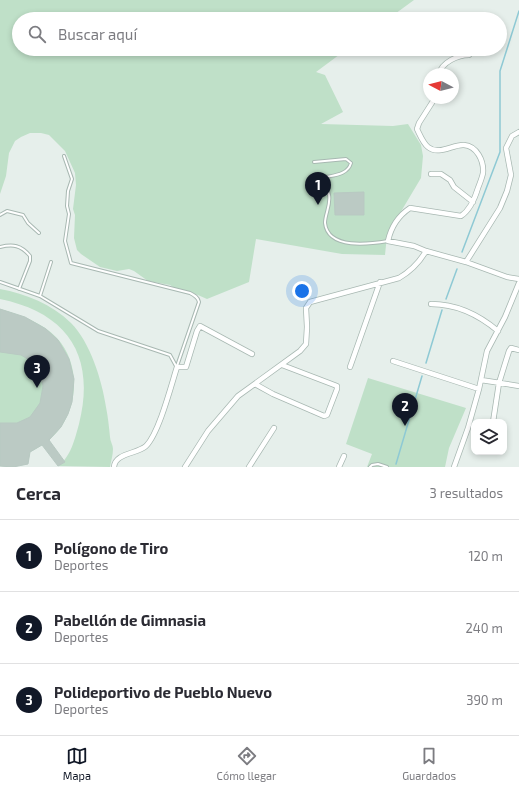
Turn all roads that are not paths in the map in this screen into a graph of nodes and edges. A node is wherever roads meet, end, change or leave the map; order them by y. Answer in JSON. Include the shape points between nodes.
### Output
{"nodes":[{"id":1,"x":460,"y":56,"type":"edge"},
{"id":2,"x":442,"y":68,"type":"edge"},
{"id":3,"x":431,"y":104,"type":"edge"},
{"id":4,"x":519,"y":132,"type":"edge"},
{"id":5,"x":64,"y":156,"type":"dead end"},
{"id":6,"x":314,"y":162,"type":"dead end"},
{"id":7,"x":431,"y":174,"type":"dead end"},
{"id":8,"x":472,"y":202,"type":"junction"},
{"id":9,"x":0,"y":215,"type":"edge"},
{"id":10,"x":39,"y":233,"type":"dead end"},
{"id":11,"x":388,"y":241,"type":"junction"},
{"id":12,"x":0,"y":247,"type":"edge"},
{"id":13,"x":426,"y":251,"type":"junction"},
{"id":14,"x":52,"y":262,"type":"dead end"},
{"id":15,"x":466,"y":262,"type":"junction"},
{"id":16,"x":519,"y":280,"type":"edge"},
{"id":17,"x":0,"y":282,"type":"edge"},
{"id":18,"x":380,"y":282,"type":"junction"},
{"id":19,"x":519,"y":283,"type":"edge"},
{"id":20,"x":19,"y":289,"type":"junction"},
{"id":21,"x":40,"y":296,"type":"junction"},
{"id":22,"x":431,"y":304,"type":"dead end"},
{"id":23,"x":498,"y":331,"type":"junction"},
{"id":24,"x":519,"y":350,"type":"edge"},
{"id":25,"x":252,"y":354,"type":"dead end"},
{"id":26,"x":393,"y":361,"type":"dead end"},
{"id":27,"x":282,"y":365,"type":"junction"},
{"id":28,"x":177,"y":367,"type":"junction"},
{"id":29,"x":350,"y":367,"type":"dead end"},
{"id":30,"x":481,"y":380,"type":"junction"},
{"id":31,"x":499,"y":383,"type":"junction"},
{"id":32,"x":255,"y":384,"type":"junction"},
{"id":33,"x":519,"y":386,"type":"edge"},
{"id":34,"x":479,"y":389,"type":"junction"},
{"id":35,"x":493,"y":419,"type":"edge"},
{"id":36,"x":274,"y":428,"type":"dead end"},
{"id":37,"x":344,"y":456,"type":"dead end"},
{"id":38,"x":114,"y":467,"type":"edge"},
{"id":39,"x":185,"y":467,"type":"edge"},
{"id":40,"x":249,"y":467,"type":"edge"},
{"id":41,"x":339,"y":467,"type":"edge"},
{"id":42,"x":370,"y":467,"type":"edge"},
{"id":43,"x":387,"y":467,"type":"edge"},
{"id":44,"x":454,"y":467,"type":"edge"}],
"edges":[{"from":1,"to":2,"type":"street"},
{"from":3,"to":8,"type":"street","via":[[417,128],[429,147],[442,150],[465,145],[478,153],[482,160],[483,172]]},
{"from":4,"to":15,"type":"street","via":[[512,136],[506,148],[511,175],[507,191],[500,208]]},
{"from":5,"to":28,"type":"lane","via":[[72,179],[68,191],[69,214],[65,241],[71,263],[194,294],[199,300]]},
{"from":6,"to":11,"type":"lane","via":[[346,160],[351,163],[343,173],[326,177],[324,180],[329,195],[326,224],[333,237],[350,244]]},
{"from":7,"to":8,"type":"street","via":[[441,174],[450,180],[454,187]]},
{"from":8,"to":11,"type":"street","via":[[461,216],[410,208],[397,220],[389,233]]},
{"from":9,"to":10,"type":"lane","via":[[7,211],[23,216]]},
{"from":11,"to":13,"type":"street"},
{"from":12,"to":20,"type":"lane","via":[[19,246],[30,256]]},
{"from":13,"to":15,"type":"street"},
{"from":13,"to":18,"type":"street","via":[[410,272],[399,278]]},
{"from":14,"to":21,"type":"lane"},
{"from":15,"to":16,"type":"street"},
{"from":17,"to":20,"type":"lane"},
{"from":18,"to":27,"type":"street","via":[[310,302],[306,308],[306,344]]},
{"from":18,"to":29,"type":"street"},
{"from":19,"to":23,"type":"street"},
{"from":20,"to":21,"type":"lane"},
{"from":21,"to":28,"type":"lane","via":[[98,331],[170,355]]},
{"from":22,"to":23,"type":"street","via":[[461,308]]},
{"from":23,"to":30,"type":"street","via":[[487,351]]},
{"from":24,"to":31,"type":"street","via":[[511,348]]},
{"from":25,"to":28,"type":"street","via":[[200,326],[186,367]]},
{"from":26,"to":34,"type":"street"},
{"from":27,"to":32,"type":"street"},
{"from":27,"to":32,"type":"street","via":[[337,386],[327,415],[324,416]]},
{"from":28,"to":38,"type":"street","via":[[152,438],[140,451],[119,458]]},
{"from":30,"to":31,"type":"street"},
{"from":30,"to":34,"type":"street"},
{"from":31,"to":33,"type":"street"},
{"from":31,"to":35,"type":"street"},
{"from":32,"to":39,"type":"street","via":[[244,390],[230,404],[208,431]]},
{"from":34,"to":44,"type":"street"},
{"from":36,"to":40,"type":"street"},
{"from":37,"to":41,"type":"street"},
{"from":42,"to":43,"type":"lane","via":[[378,464]]}]}
